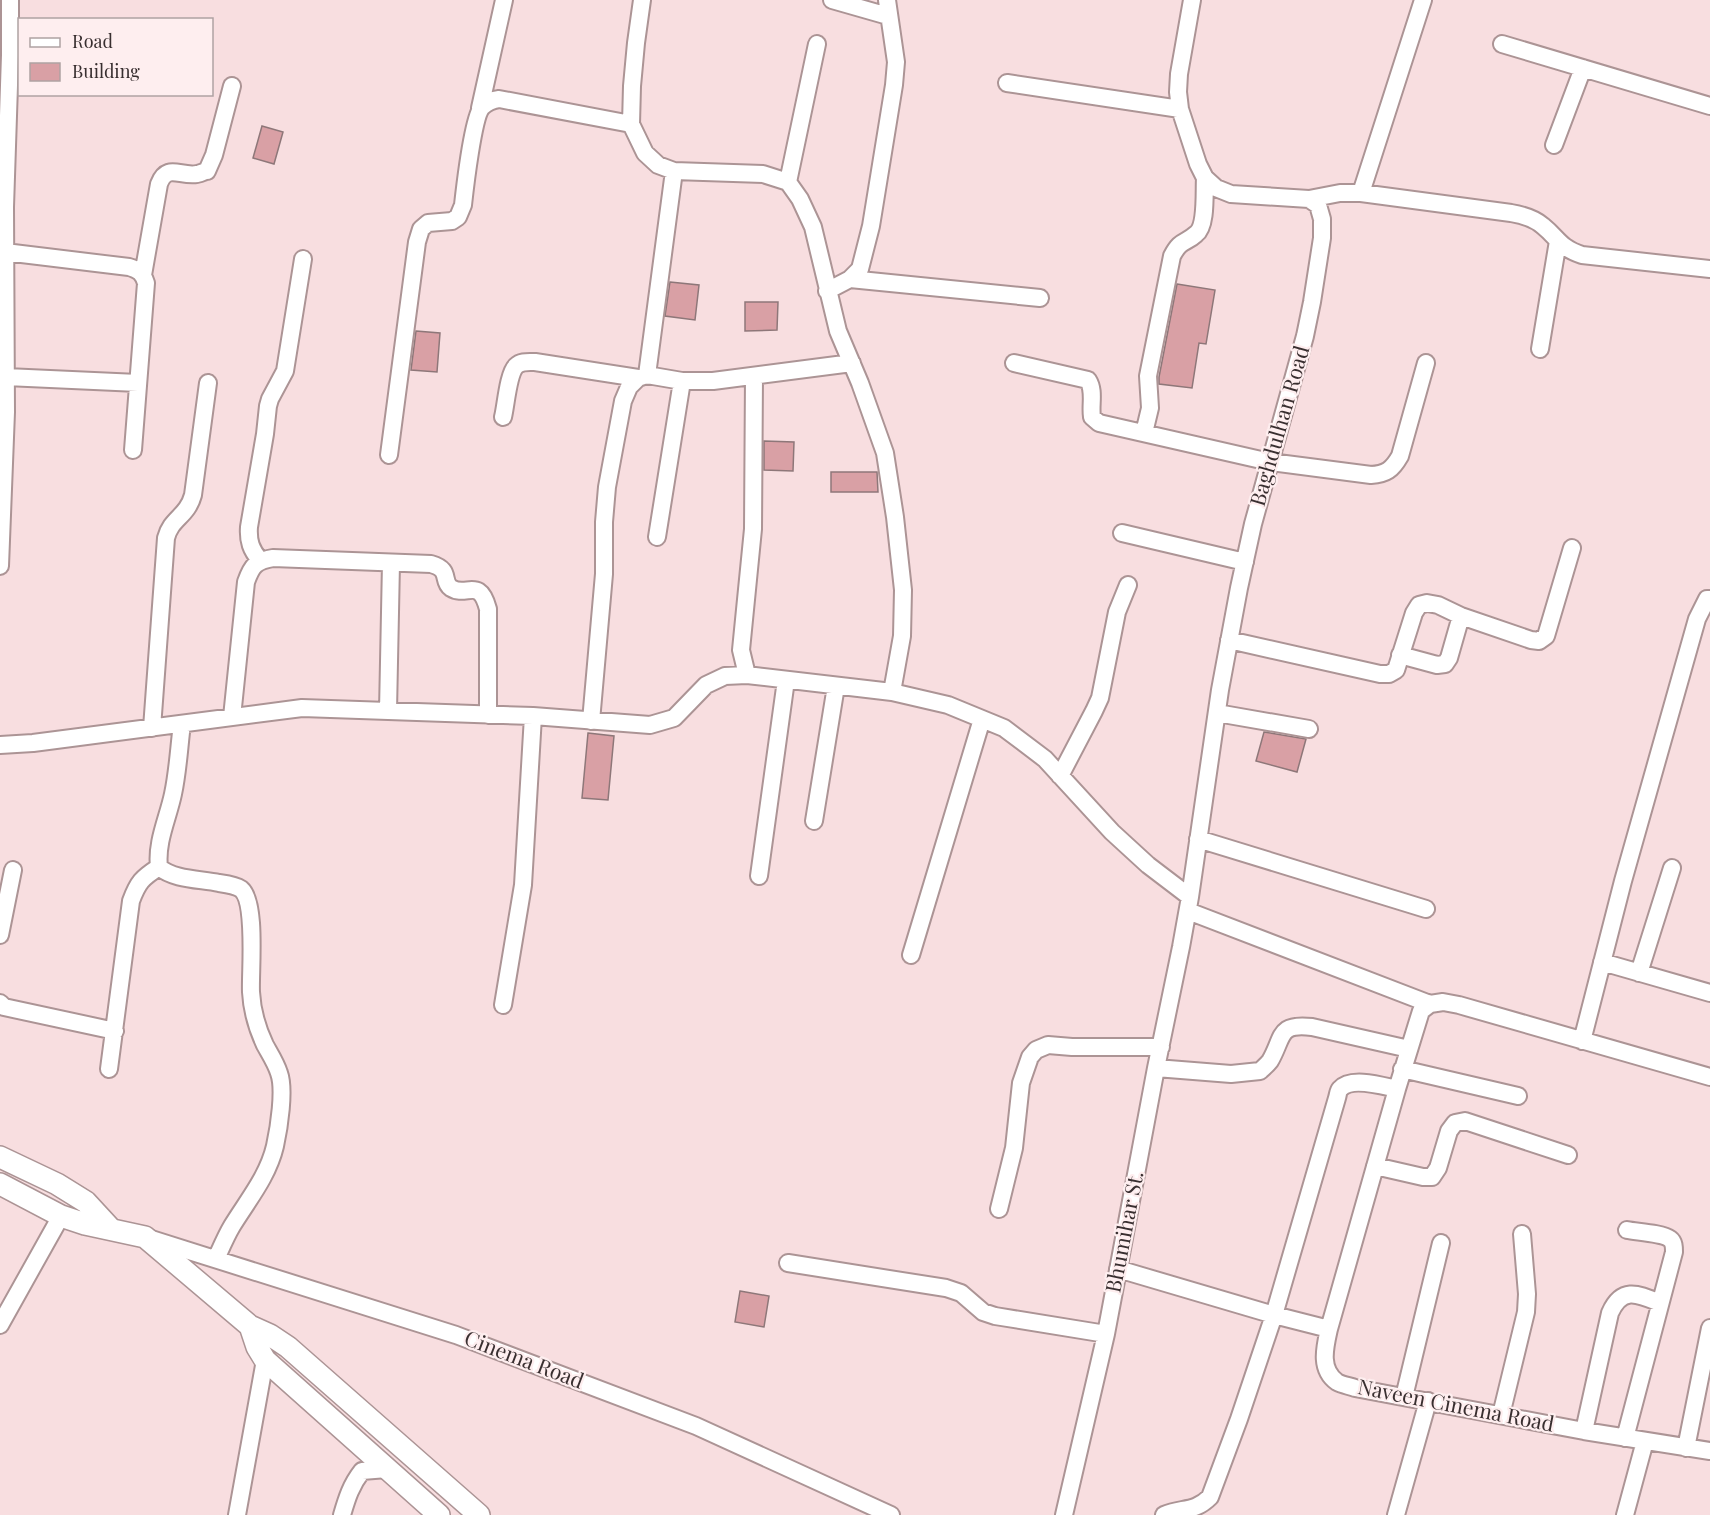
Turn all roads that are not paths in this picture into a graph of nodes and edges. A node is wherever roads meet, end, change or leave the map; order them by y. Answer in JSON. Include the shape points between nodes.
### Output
{"nodes":[{"id":1,"x":10,"y":0,"type":"edge"},
{"id":2,"x":504,"y":0,"type":"edge"},
{"id":3,"x":642,"y":0,"type":"edge"},
{"id":4,"x":832,"y":0,"type":"edge"},
{"id":5,"x":1192,"y":0,"type":"edge"},
{"id":6,"x":1423,"y":0,"type":"edge"},
{"id":7,"x":887,"y":8,"type":"edge"},
{"id":8,"x":5,"y":26,"type":"edge"},
{"id":9,"x":817,"y":44,"type":"dead end"},
{"id":10,"x":1502,"y":44,"type":"dead end"},
{"id":11,"x":1583,"y":68,"type":"junction"},
{"id":12,"x":1007,"y":83,"type":"dead end"},
{"id":13,"x":232,"y":86,"type":"dead end"},
{"id":14,"x":1710,"y":106,"type":"edge"},
{"id":15,"x":480,"y":108,"type":"junction"},
{"id":16,"x":1180,"y":109,"type":"junction"},
{"id":17,"x":631,"y":124,"type":"junction"},
{"id":18,"x":1554,"y":145,"type":"dead end"},
{"id":19,"x":674,"y":171,"type":"junction"},
{"id":20,"x":1205,"y":178,"type":"junction"},
{"id":21,"x":788,"y":182,"type":"junction"},
{"id":22,"x":1361,"y":193,"type":"junction"},
{"id":23,"x":1309,"y":200,"type":"junction"},
{"id":24,"x":1558,"y":241,"type":"junction"},
{"id":25,"x":3,"y":244,"type":"edge"},
{"id":26,"x":303,"y":259,"type":"dead end"},
{"id":27,"x":1710,"y":269,"type":"edge"},
{"id":28,"x":143,"y":274,"type":"junction"},
{"id":29,"x":850,"y":279,"type":"junction"},
{"id":30,"x":827,"y":291,"type":"junction"},
{"id":31,"x":1040,"y":298,"type":"dead end"},
{"id":32,"x":3,"y":322,"type":"edge"},
{"id":33,"x":1540,"y":349,"type":"dead end"},
{"id":34,"x":852,"y":363,"type":"junction"},
{"id":35,"x":1014,"y":363,"type":"dead end"},
{"id":36,"x":1426,"y":363,"type":"dead end"},
{"id":37,"x":754,"y":376,"type":"junction"},
{"id":38,"x":6,"y":377,"type":"junction"},
{"id":39,"x":643,"y":377,"type":"junction"},
{"id":40,"x":682,"y":381,"type":"junction"},
{"id":41,"x":138,"y":383,"type":"junction"},
{"id":42,"x":208,"y":383,"type":"dead end"},
{"id":43,"x":503,"y":417,"type":"dead end"},
{"id":44,"x":1144,"y":433,"type":"junction"},
{"id":45,"x":3,"y":442,"type":"edge"},
{"id":46,"x":133,"y":450,"type":"dead end"},
{"id":47,"x":389,"y":455,"type":"dead end"},
{"id":48,"x":1270,"y":462,"type":"junction"},
{"id":49,"x":1122,"y":533,"type":"dead end"},
{"id":50,"x":657,"y":537,"type":"dead end"},
{"id":51,"x":1572,"y":548,"type":"dead end"},
{"id":52,"x":260,"y":560,"type":"junction"},
{"id":53,"x":1245,"y":562,"type":"junction"},
{"id":54,"x":391,"y":563,"type":"junction"},
{"id":55,"x":0,"y":566,"type":"edge"},
{"id":56,"x":1128,"y":585,"type":"dead end"},
{"id":57,"x":1710,"y":599,"type":"edge"},
{"id":58,"x":1461,"y":616,"type":"junction"},
{"id":59,"x":1229,"y":640,"type":"junction"},
{"id":60,"x":1400,"y":655,"type":"junction"},
{"id":61,"x":747,"y":675,"type":"junction"},
{"id":62,"x":786,"y":680,"type":"junction"},
{"id":63,"x":836,"y":686,"type":"junction"},
{"id":64,"x":892,"y":693,"type":"junction"},
{"id":65,"x":388,"y":711,"type":"junction"},
{"id":66,"x":1217,"y":713,"type":"junction"},
{"id":67,"x":488,"y":715,"type":"junction"},
{"id":68,"x":533,"y":716,"type":"junction"},
{"id":69,"x":232,"y":717,"type":"junction"},
{"id":70,"x":982,"y":719,"type":"junction"},
{"id":71,"x":591,"y":721,"type":"junction"},
{"id":72,"x":182,"y":724,"type":"junction"},
{"id":73,"x":152,"y":728,"type":"junction"},
{"id":74,"x":1309,"y":729,"type":"dead end"},
{"id":75,"x":0,"y":745,"type":"edge"},
{"id":76,"x":1060,"y":776,"type":"junction"},
{"id":77,"x":814,"y":821,"type":"dead end"},
{"id":78,"x":1198,"y":839,"type":"junction"},
{"id":79,"x":159,"y":867,"type":"junction"},
{"id":80,"x":1671,"y":868,"type":"dead end"},
{"id":81,"x":13,"y":870,"type":"dead end"},
{"id":82,"x":759,"y":876,"type":"dead end"},
{"id":83,"x":1189,"y":904,"type":"junction"},
{"id":84,"x":1426,"y":909,"type":"dead end"},
{"id":85,"x":0,"y":934,"type":"edge"},
{"id":86,"x":1181,"y":947,"type":"joint"},
{"id":87,"x":911,"y":955,"type":"dead end"},
{"id":88,"x":1602,"y":962,"type":"junction"},
{"id":89,"x":1639,"y":973,"type":"junction"},
{"id":90,"x":1710,"y":993,"type":"edge"},
{"id":91,"x":0,"y":1003,"type":"edge"},
{"id":92,"x":503,"y":1005,"type":"dead end"},
{"id":93,"x":1425,"y":1007,"type":"junction"},
{"id":94,"x":115,"y":1031,"type":"junction"},
{"id":95,"x":1582,"y":1041,"type":"junction"},
{"id":96,"x":1161,"y":1047,"type":"junction"},
{"id":97,"x":1409,"y":1049,"type":"junction"},
{"id":98,"x":1156,"y":1068,"type":"junction"},
{"id":99,"x":110,"y":1069,"type":"dead end"},
{"id":100,"x":1402,"y":1069,"type":"junction"},
{"id":101,"x":1710,"y":1077,"type":"edge"},
{"id":102,"x":1397,"y":1089,"type":"junction"},
{"id":103,"x":1518,"y":1096,"type":"dead end"},
{"id":104,"x":1568,"y":1155,"type":"dead end"},
{"id":105,"x":0,"y":1157,"type":"edge"},
{"id":106,"x":1375,"y":1166,"type":"junction"},
{"id":107,"x":0,"y":1184,"type":"edge"},
{"id":108,"x":999,"y":1209,"type":"dead end"},
{"id":109,"x":61,"y":1216,"type":"junction"},
{"id":110,"x":110,"y":1228,"type":"junction"},
{"id":111,"x":1627,"y":1230,"type":"dead end"},
{"id":112,"x":1522,"y":1234,"type":"dead end"},
{"id":113,"x":145,"y":1237,"type":"junction"},
{"id":114,"x":1441,"y":1243,"type":"dead end"},
{"id":115,"x":216,"y":1258,"type":"junction"},
{"id":116,"x":788,"y":1263,"type":"dead end"},
{"id":117,"x":1118,"y":1269,"type":"junction"},
{"id":118,"x":1660,"y":1303,"type":"junction"},
{"id":119,"x":1274,"y":1315,"type":"junction"},
{"id":120,"x":0,"y":1324,"type":"edge"},
{"id":121,"x":249,"y":1326,"type":"junction"},
{"id":122,"x":1710,"y":1328,"type":"edge"},
{"id":123,"x":1329,"y":1329,"type":"junction"},
{"id":124,"x":1106,"y":1334,"type":"junction"},
{"id":125,"x":266,"y":1360,"type":"junction"},
{"id":126,"x":1404,"y":1397,"type":"junction"},
{"id":127,"x":1428,"y":1401,"type":"junction"},
{"id":128,"x":1501,"y":1415,"type":"junction"},
{"id":129,"x":1584,"y":1431,"type":"junction"},
{"id":130,"x":1625,"y":1438,"type":"junction"},
{"id":131,"x":1645,"y":1441,"type":"junction"},
{"id":132,"x":1686,"y":1448,"type":"junction"},
{"id":133,"x":1710,"y":1451,"type":"edge"},
{"id":134,"x":387,"y":1468,"type":"junction"},
{"id":135,"x":237,"y":1515,"type":"edge"},
{"id":136,"x":342,"y":1515,"type":"edge"},
{"id":137,"x":439,"y":1515,"type":"edge"},
{"id":138,"x":479,"y":1515,"type":"edge"},
{"id":139,"x":891,"y":1515,"type":"edge"},
{"id":140,"x":1064,"y":1515,"type":"edge"},
{"id":141,"x":1164,"y":1515,"type":"edge"},
{"id":142,"x":1396,"y":1515,"type":"edge"},
{"id":143,"x":1625,"y":1515,"type":"edge"}],
"edges":[{"from":1,"to":8,"type":"street"},
{"from":2,"to":15,"type":"street"},
{"from":3,"to":17,"type":"street","via":[[634,54]]},
{"from":4,"to":7,"type":"street"},
{"from":5,"to":16,"type":"street","via":[[1179,74]]},
{"from":6,"to":22,"type":"street"},
{"from":7,"to":29,"type":"street","via":[[896,62],[894,85],[871,226],[860,269]]},
{"from":8,"to":25,"type":"street"},
{"from":9,"to":21,"type":"street"},
{"from":10,"to":11,"type":"street"},
{"from":11,"to":14,"type":"street"},
{"from":11,"to":18,"type":"street"},
{"from":12,"to":16,"type":"street"},
{"from":13,"to":28,"type":"street","via":[[207,171],[168,172],[162,176]]},
{"from":15,"to":17,"type":"street","via":[[499,99]]},
{"from":15,"to":47,"type":"street","via":[[458,217],[428,223],[421,229],[417,242]]},
{"from":16,"to":20,"type":"street"},
{"from":17,"to":19,"type":"street","via":[[645,153],[658,165]]},
{"from":19,"to":21,"type":"street","via":[[763,174]]},
{"from":19,"to":39,"type":"street"},
{"from":20,"to":23,"type":"street","via":[[1231,194]]},
{"from":20,"to":44,"type":"street","via":[[1201,229],[1177,246],[1172,255],[1148,376],[1150,408]]},
{"from":21,"to":30,"type":"street","via":[[813,227]]},
{"from":22,"to":23,"type":"street"},
{"from":22,"to":24,"type":"street","via":[[1528,217]]},
{"from":23,"to":48,"type":"street","name":"Baghdulhan Road","via":[[1318,205],[1322,219],[1320,249],[1305,336]]},
{"from":24,"to":27,"type":"street","via":[[1582,255]]},
{"from":24,"to":33,"type":"street"},
{"from":25,"to":28,"type":"street","via":[[129,267]]},
{"from":25,"to":32,"type":"street"},
{"from":26,"to":52,"type":"street","via":[[285,371],[268,406],[249,527],[252,550]]},
{"from":28,"to":41,"type":"street","via":[[146,283]]},
{"from":29,"to":30,"type":"street"},
{"from":29,"to":31,"type":"street"},
{"from":30,"to":34,"type":"street"},
{"from":32,"to":38,"type":"street"},
{"from":34,"to":37,"type":"street"},
{"from":34,"to":64,"type":"street","via":[[885,453],[896,517],[903,613]]},
{"from":35,"to":44,"type":"street","via":[[1088,380],[1093,387],[1092,417],[1099,423]]},
{"from":36,"to":48,"type":"street","via":[[1400,456],[1393,468],[1371,475]]},
{"from":37,"to":40,"type":"street"},
{"from":37,"to":61,"type":"street","via":[[753,529],[741,650]]},
{"from":38,"to":41,"type":"street"},
{"from":38,"to":45,"type":"street"},
{"from":39,"to":40,"type":"street"},
{"from":39,"to":43,"type":"street","via":[[523,362],[515,366],[512,374]]},
{"from":39,"to":71,"type":"street","via":[[628,387],[607,487]]},
{"from":40,"to":50,"type":"street"},
{"from":41,"to":46,"type":"street"},
{"from":42,"to":73,"type":"street","via":[[193,495],[166,538]]},
{"from":44,"to":48,"type":"street"},
{"from":45,"to":55,"type":"street"},
{"from":48,"to":53,"type":"street","name":"Baghdulhan Road"},
{"from":49,"to":53,"type":"street"},
{"from":51,"to":58,"type":"street","via":[[1546,636],[1539,641]]},
{"from":52,"to":54,"type":"street"},
{"from":52,"to":69,"type":"street","via":[[250,570],[246,582]]},
{"from":53,"to":59,"type":"street","name":"Baghdulhan Road"},
{"from":54,"to":65,"type":"street"},
{"from":54,"to":67,"type":"street","via":[[440,567],[451,588],[472,589],[485,599]]},
{"from":56,"to":76,"type":"street","via":[[1117,612],[1100,698]]},
{"from":57,"to":88,"type":"street","via":[[1697,619]]},
{"from":58,"to":60,"type":"street","via":[[1445,664]]},
{"from":58,"to":60,"type":"street","via":[[1438,605],[1419,605]]},
{"from":59,"to":60,"type":"street","via":[[1380,674],[1396,670]]},
{"from":59,"to":66,"type":"street","name":"Baghdulhan Road"},
{"from":61,"to":62,"type":"street"},
{"from":61,"to":71,"type":"street","via":[[725,676],[706,685],[674,718],[650,725]]},
{"from":62,"to":63,"type":"street"},
{"from":62,"to":82,"type":"street"},
{"from":63,"to":64,"type":"street"},
{"from":63,"to":77,"type":"street"},
{"from":64,"to":70,"type":"street","via":[[948,705]]},
{"from":65,"to":67,"type":"street"},
{"from":65,"to":69,"type":"street","via":[[302,708]]},
{"from":66,"to":74,"type":"street"},
{"from":66,"to":78,"type":"street","name":"Baghdulhan Road"},
{"from":67,"to":68,"type":"street"},
{"from":68,"to":71,"type":"street"},
{"from":68,"to":92,"type":"street","via":[[523,885]]},
{"from":69,"to":72,"type":"street"},
{"from":70,"to":76,"type":"street","via":[[1027,744]]},
{"from":70,"to":87,"type":"street"},
{"from":72,"to":73,"type":"street"},
{"from":72,"to":79,"type":"street"},
{"from":73,"to":75,"type":"street"},
{"from":76,"to":83,"type":"street","via":[[1112,832]]},
{"from":78,"to":83,"type":"street","name":"Baghdulhan Road"},
{"from":78,"to":84,"type":"street"},
{"from":79,"to":94,"type":"street","via":[[136,886]]},
{"from":79,"to":115,"type":"street","via":[[165,873],[242,890],[251,924],[254,1014],[282,1086],[270,1163]]},
{"from":80,"to":89,"type":"street"},
{"from":81,"to":85,"type":"street"},
{"from":83,"to":86,"type":"street","name":"Baghdulhan Road"},
{"from":83,"to":93,"type":"street"},
{"from":86,"to":96,"type":"street","name":"Bhumihar St."},
{"from":88,"to":89,"type":"street"},
{"from":88,"to":95,"type":"street"},
{"from":89,"to":90,"type":"street"},
{"from":91,"to":94,"type":"street"},
{"from":93,"to":95,"type":"street","via":[[1443,1002],[1458,1005]]},
{"from":93,"to":97,"type":"street","name":"Naveen Cinema Road"},
{"from":94,"to":99,"type":"street"},
{"from":95,"to":101,"type":"street"},
{"from":96,"to":98,"type":"street","name":"Bhumihar St."},
{"from":96,"to":108,"type":"street","via":[[1048,1045],[1036,1050],[1021,1083],[1014,1148]]},
{"from":97,"to":98,"type":"street","via":[[1299,1025],[1282,1034],[1269,1062],[1260,1071],[1231,1074]]},
{"from":97,"to":100,"type":"street","name":"Naveen Cinema Road"},
{"from":98,"to":117,"type":"street","name":"Bhumihar St."},
{"from":100,"to":102,"type":"street","name":"Naveen Cinema Road"},
{"from":100,"to":103,"type":"street"},
{"from":102,"to":106,"type":"street","name":"Naveen Cinema Road"},
{"from":102,"to":119,"type":"street","via":[[1357,1082],[1341,1088]]},
{"from":104,"to":106,"type":"street","via":[[1464,1121],[1455,1123],[1449,1131],[1432,1177]]},
{"from":105,"to":110,"type":"main road","via":[[86,1202]]},
{"from":106,"to":123,"type":"street","name":"Naveen Cinema Road"},
{"from":107,"to":109,"type":"main road"},
{"from":109,"to":110,"type":"main road"},
{"from":109,"to":120,"type":"street"},
{"from":110,"to":113,"type":"main road"},
{"from":111,"to":118,"type":"street","via":[[1671,1239],[1674,1245]]},
{"from":112,"to":128,"type":"street","via":[[1526,1312]]},
{"from":113,"to":115,"type":"street","name":"Cinema Road"},
{"from":113,"to":121,"type":"main road"},
{"from":114,"to":126,"type":"street"},
{"from":115,"to":139,"type":"street","name":"Cinema Road","via":[[467,1339],[696,1426]]},
{"from":116,"to":124,"type":"street","via":[[946,1288],[961,1293],[983,1312],[995,1316]]},
{"from":117,"to":119,"type":"street"},
{"from":117,"to":124,"type":"street","name":"Bhumihar St."},
{"from":118,"to":129,"type":"street","via":[[1629,1295],[1620,1296],[1614,1303]]},
{"from":118,"to":130,"type":"street"},
{"from":119,"to":123,"type":"street"},
{"from":119,"to":141,"type":"street","via":[[1210,1497],[1195,1508]]},
{"from":121,"to":125,"type":"main road"},
{"from":121,"to":138,"type":"main road","via":[[288,1347]]},
{"from":122,"to":132,"type":"street"},
{"from":123,"to":126,"type":"street","name":"Naveen Cinema Road","via":[[1324,1352],[1326,1369],[1338,1382]]},
{"from":124,"to":140,"type":"street","name":"Bhumihar St."},
{"from":125,"to":134,"type":"main road"},
{"from":125,"to":135,"type":"street"},
{"from":126,"to":127,"type":"street","name":"Naveen Cinema Road"},
{"from":127,"to":128,"type":"street","name":"Naveen Cinema Road"},
{"from":127,"to":142,"type":"street"},
{"from":128,"to":129,"type":"street","name":"Naveen Cinema Road"},
{"from":129,"to":130,"type":"street","name":"Naveen Cinema Road"},
{"from":130,"to":131,"type":"street","name":"Naveen Cinema Road"},
{"from":131,"to":132,"type":"street","name":"Naveen Cinema Road"},
{"from":131,"to":143,"type":"street"},
{"from":132,"to":133,"type":"street","name":"Naveen Cinema Road"},
{"from":134,"to":136,"type":"street","via":[[363,1472],[354,1481]]},
{"from":134,"to":137,"type":"main road"}]}
